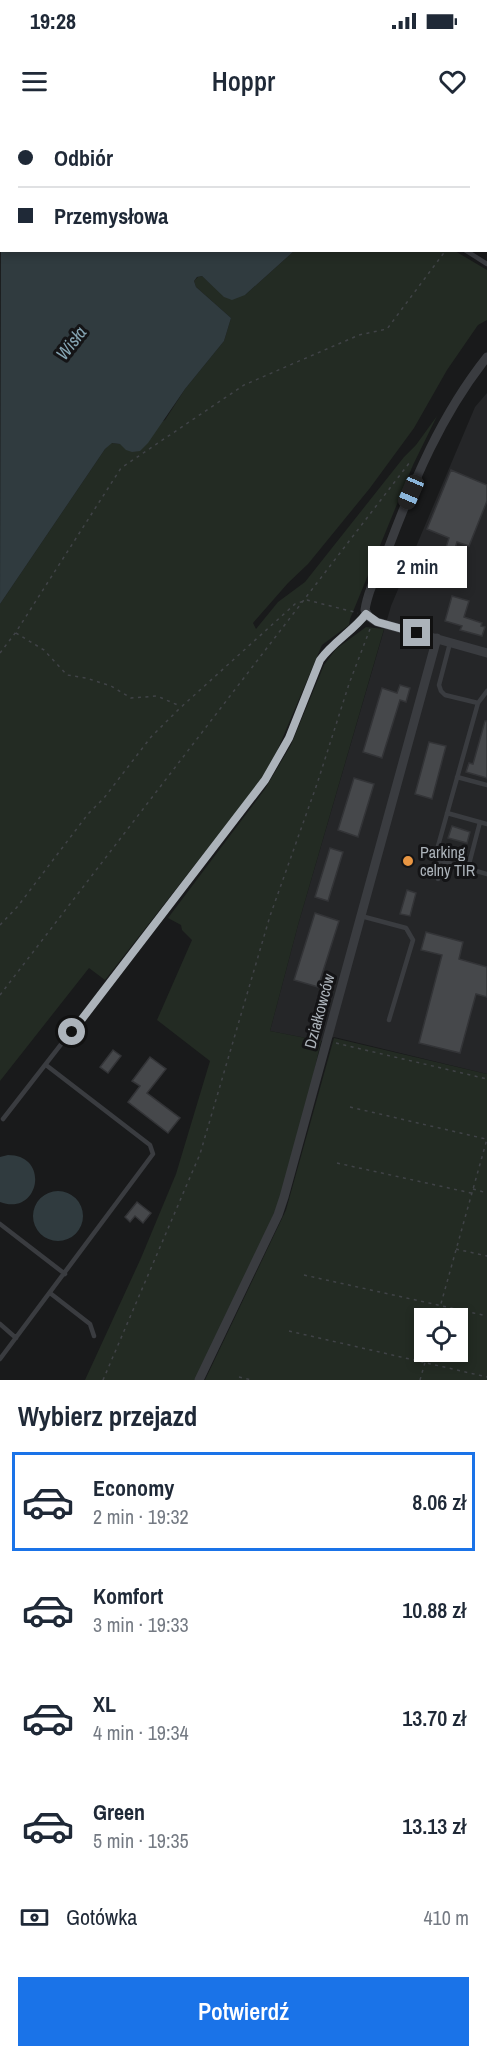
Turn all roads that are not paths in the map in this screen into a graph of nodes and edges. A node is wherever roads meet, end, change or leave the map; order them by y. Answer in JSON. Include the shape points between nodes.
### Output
{"nodes":[{"id":1,"x":468,"y":252,"type":"edge"},
{"id":2,"x":487,"y":264,"type":"edge"},
{"id":3,"x":487,"y":357,"type":"edge"},
{"id":4,"x":370,"y":617,"type":"junction"},
{"id":5,"x":437,"y":638,"type":"junction"},
{"id":6,"x":450,"y":643,"type":"junction"},
{"id":7,"x":487,"y":653,"type":"edge"},
{"id":8,"x":487,"y":691,"type":"edge"},
{"id":9,"x":478,"y":703,"type":"junction"},
{"id":10,"x":457,"y":777,"type":"junction"},
{"id":11,"x":487,"y":785,"type":"edge"},
{"id":12,"x":447,"y":813,"type":"junction"},
{"id":13,"x":480,"y":822,"type":"junction"},
{"id":14,"x":487,"y":824,"type":"edge"},
{"id":15,"x":438,"y":860,"type":"junction"},
{"id":16,"x":468,"y":868,"type":"junction"},
{"id":17,"x":487,"y":874,"type":"edge"},
{"id":18,"x":438,"y":879,"type":"dead end"},
{"id":19,"x":361,"y":916,"type":"junction"},
{"id":20,"x":389,"y":1020,"type":"dead end"},
{"id":21,"x":46,"y":1065,"type":"junction"},
{"id":22,"x":3,"y":1119,"type":"dead end"},
{"id":23,"x":0,"y":1224,"type":"edge"},
{"id":24,"x":65,"y":1274,"type":"junction"},
{"id":25,"x":50,"y":1293,"type":"junction"},
{"id":26,"x":0,"y":1324,"type":"edge"},
{"id":27,"x":94,"y":1336,"type":"dead end"},
{"id":28,"x":16,"y":1338,"type":"junction"},
{"id":29,"x":0,"y":1359,"type":"edge"},
{"id":30,"x":199,"y":1380,"type":"edge"}],
"edges":[{"from":1,"to":2,"type":"lane"},
{"from":3,"to":4,"type":"street","via":[[450,409],[425,458],[366,604]]},
{"from":4,"to":5,"type":"street"},
{"from":4,"to":21,"type":"lane","via":[[334,644],[320,660],[286,745],[258,791]]},
{"from":5,"to":6,"type":"street"},
{"from":5,"to":19,"type":"street","name":"Działkowców"},
{"from":6,"to":7,"type":"street"},
{"from":6,"to":9,"type":"lane","via":[[439,685],[441,692]]},
{"from":8,"to":9,"type":"lane"},
{"from":9,"to":10,"type":"lane"},
{"from":10,"to":11,"type":"lane"},
{"from":10,"to":12,"type":"lane"},
{"from":12,"to":13,"type":"lane"},
{"from":12,"to":15,"type":"lane"},
{"from":13,"to":14,"type":"lane"},
{"from":13,"to":16,"type":"lane"},
{"from":15,"to":16,"type":"lane"},
{"from":15,"to":18,"type":"lane"},
{"from":16,"to":17,"type":"lane"},
{"from":19,"to":20,"type":"lane","via":[[405,928],[413,940]]},
{"from":19,"to":30,"type":"street","name":"Działkowców","via":[[281,1206]]},
{"from":21,"to":22,"type":"lane"},
{"from":21,"to":24,"type":"lane","via":[[150,1145],[153,1154]]},
{"from":23,"to":24,"type":"lane"},
{"from":24,"to":25,"type":"lane"},
{"from":25,"to":27,"type":"lane","via":[[90,1324]]},
{"from":25,"to":28,"type":"lane"},
{"from":26,"to":28,"type":"lane"},
{"from":28,"to":29,"type":"lane"}]}
